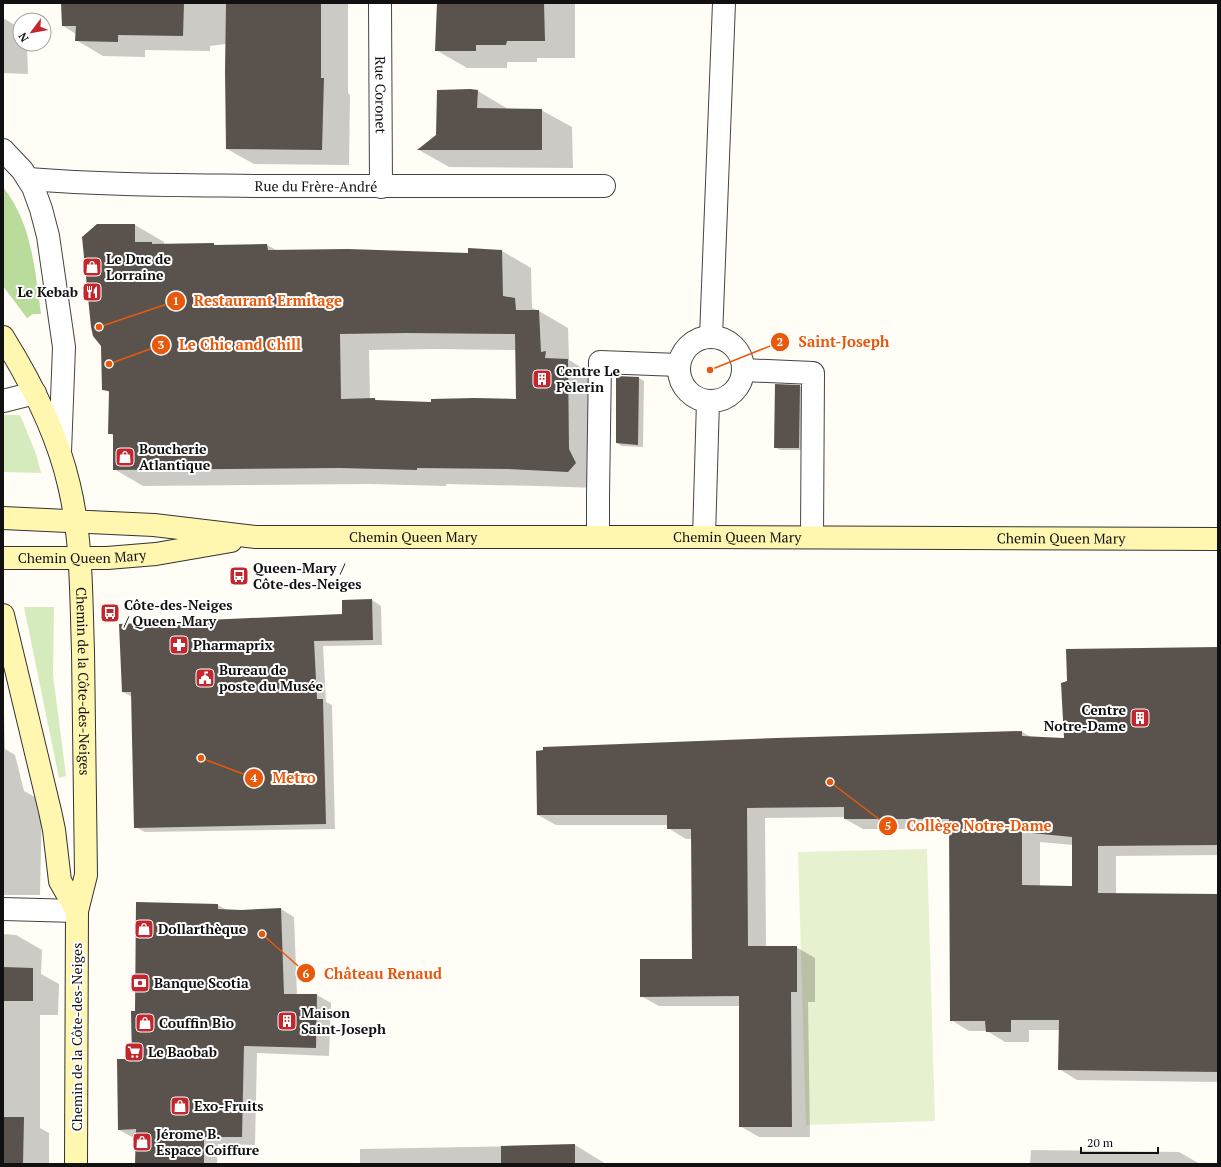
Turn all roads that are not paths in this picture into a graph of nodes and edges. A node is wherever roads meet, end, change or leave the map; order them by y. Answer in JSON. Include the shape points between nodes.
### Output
{"nodes":[{"id":1,"x":380,"y":3,"type":"edge"},
{"id":2,"x":724,"y":3,"type":"edge"},
{"id":3,"x":3,"y":150,"type":"edge"},
{"id":4,"x":28,"y":179,"type":"junction"},
{"id":5,"x":604,"y":186,"type":"dead end"},
{"id":6,"x":381,"y":187,"type":"junction"},
{"id":7,"x":3,"y":336,"type":"edge"},
{"id":8,"x":711,"y":337,"type":"junction"},
{"id":9,"x":679,"y":365,"type":"junction"},
{"id":10,"x":743,"y":370,"type":"junction"},
{"id":11,"x":35,"y":393,"type":"junction"},
{"id":12,"x":3,"y":401,"type":"edge"},
{"id":13,"x":708,"y":401,"type":"junction"},
{"id":14,"x":60,"y":452,"type":"junction"},
{"id":15,"x":3,"y":518,"type":"edge"},
{"id":16,"x":76,"y":522,"type":"junction"},
{"id":17,"x":256,"y":537,"type":"junction"},
{"id":18,"x":598,"y":537,"type":"junction"},
{"id":19,"x":704,"y":537,"type":"junction"},
{"id":20,"x":812,"y":537,"type":"junction"},
{"id":21,"x":1218,"y":539,"type":"edge"},
{"id":22,"x":3,"y":558,"type":"edge"},
{"id":23,"x":80,"y":558,"type":"junction"},
{"id":24,"x":3,"y":615,"type":"edge"},
{"id":25,"x":3,"y":909,"type":"edge"},
{"id":26,"x":77,"y":911,"type":"junction"},
{"id":27,"x":76,"y":1164,"type":"edge"}],
"edges":[{"from":1,"to":6,"type":"street","name":"Rue Coronet"},
{"from":2,"to":8,"type":"street"},
{"from":3,"to":4,"type":"street","name":"Chemin de la Côte-des-Neiges"},
{"from":4,"to":6,"type":"street","name":"Rue du Frère-André","via":[[146,185]]},
{"from":4,"to":14,"type":"street","name":"Chemin de la Côte-des-Neiges","via":[[37,196],[48,236],[64,347]]},
{"from":5,"to":6,"type":"street","name":"Rue du Frère-André"},
{"from":7,"to":11,"type":"street","name":"Chemin de la Côte-des-Neiges"},
{"from":8,"to":9,"type":"street","via":[[702,338],[686,348]]},
{"from":8,"to":10,"type":"street","via":[[721,339],[737,351],[742,360]]},
{"from":9,"to":13,"type":"street","via":[[679,375],[689,393],[698,399]]},
{"from":9,"to":18,"type":"street","via":[[600,362]]},
{"from":10,"to":13,"type":"street","via":[[736,390],[718,400]]},
{"from":10,"to":20,"type":"street","via":[[813,374]]},
{"from":11,"to":12,"type":"street"},
{"from":11,"to":14,"type":"street","name":"Chemin de la Côte-des-Neiges"},
{"from":13,"to":19,"type":"street"},
{"from":14,"to":16,"type":"street","name":"Chemin de la Côte-des-Neiges"},
{"from":15,"to":16,"type":"street","name":"Chemin Queen Mary"},
{"from":16,"to":17,"type":"street","name":"Chemin Queen Mary","via":[[154,525]]},
{"from":16,"to":23,"type":"street","name":"Chemin de la Côte-des-Neiges"},
{"from":17,"to":18,"type":"street","name":"Chemin Queen Mary"},
{"from":17,"to":23,"type":"street","name":"Chemin Queen Mary","via":[[156,554]]},
{"from":18,"to":19,"type":"street","name":"Chemin Queen Mary"},
{"from":19,"to":20,"type":"street","name":"Chemin Queen Mary"},
{"from":20,"to":21,"type":"street","name":"Chemin Queen Mary"},
{"from":22,"to":23,"type":"street","name":"Chemin Queen Mary"},
{"from":23,"to":26,"type":"street","name":"Chemin de la Côte-des-Neiges","via":[[86,875]]},
{"from":24,"to":26,"type":"street","name":"Chemin de la Côte-des-Neiges","via":[[54,830],[60,880]]},
{"from":25,"to":26,"type":"street"},
{"from":26,"to":27,"type":"street","name":"Chemin de la Côte-des-Neiges"}]}
